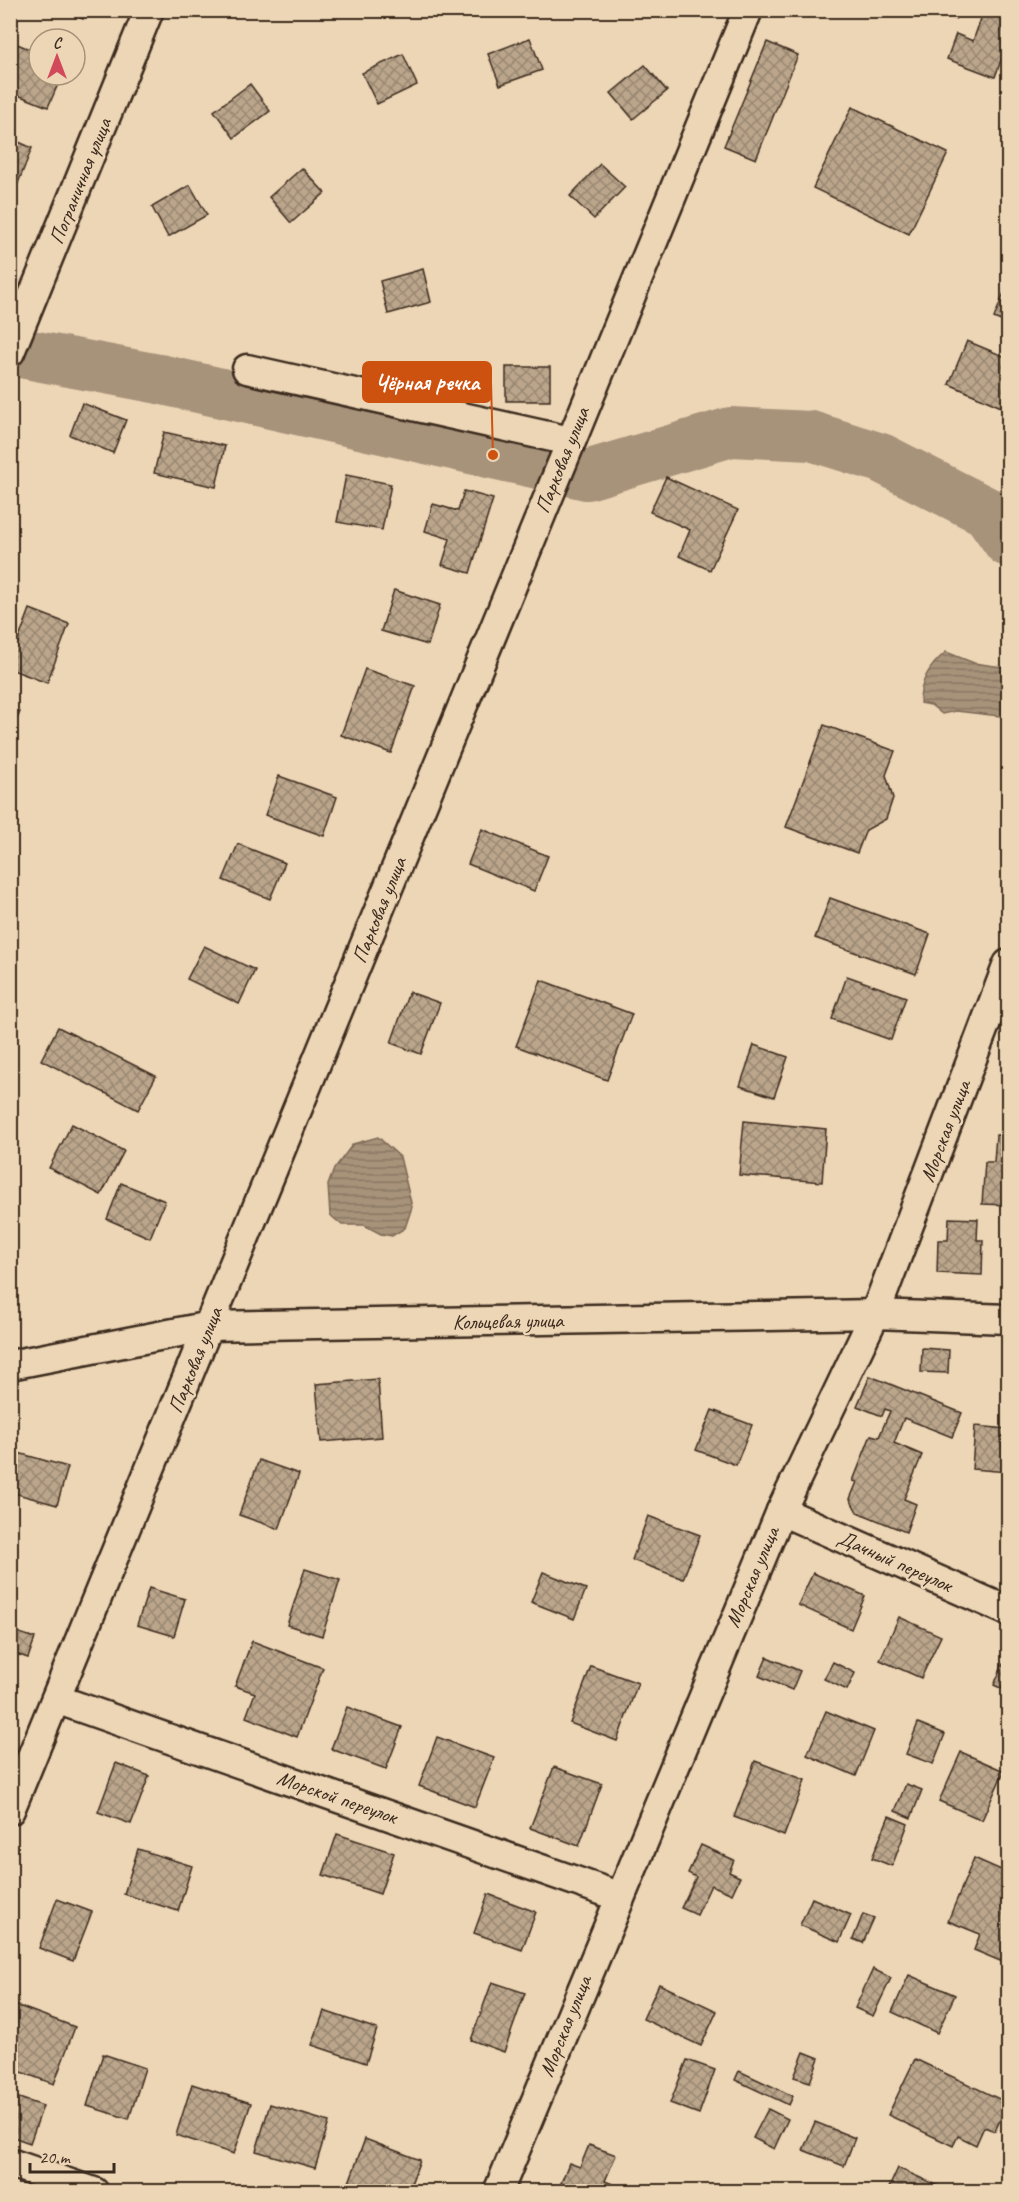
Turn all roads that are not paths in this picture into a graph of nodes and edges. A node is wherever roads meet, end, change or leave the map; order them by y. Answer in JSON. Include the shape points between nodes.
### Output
{"nodes":[{"id":1,"x":149,"y":10,"type":"edge"},
{"id":2,"x":748,"y":10,"type":"edge"},
{"id":3,"x":14,"y":343,"type":"edge"},
{"id":4,"x":247,"y":369,"type":"dead end"},
{"id":5,"x":568,"y":446,"type":"junction"},
{"id":6,"x":1008,"y":964,"type":"edge"},
{"id":7,"x":875,"y":1314,"type":"junction"},
{"id":8,"x":1008,"y":1319,"type":"edge"},
{"id":9,"x":210,"y":1326,"type":"junction"},
{"id":10,"x":10,"y":1365,"type":"edge"},
{"id":11,"x":781,"y":1510,"type":"junction"},
{"id":12,"x":1008,"y":1611,"type":"edge"},
{"id":13,"x":56,"y":1699,"type":"junction"},
{"id":14,"x":10,"y":1810,"type":"edge"},
{"id":15,"x":618,"y":1896,"type":"junction"},
{"id":16,"x":10,"y":2163,"type":"edge"},
{"id":17,"x":94,"y":2192,"type":"edge"},
{"id":18,"x":498,"y":2192,"type":"edge"}],
"edges":[{"from":1,"to":3,"type":"street","name":"Пограничная улица"},
{"from":2,"to":5,"type":"street","name":"Парковая улица"},
{"from":4,"to":5,"type":"street"},
{"from":5,"to":9,"type":"street","name":"Парковая улица"},
{"from":6,"to":7,"type":"street","name":"Морская улица"},
{"from":7,"to":8,"type":"street","name":"Кольцевая улица"},
{"from":7,"to":9,"type":"street","name":"Кольцевая улица"},
{"from":7,"to":11,"type":"street","name":"Морская улица"},
{"from":9,"to":10,"type":"street","name":"Кольцевая улица"},
{"from":9,"to":13,"type":"street","name":"Парковая улица"},
{"from":11,"to":12,"type":"street","name":"Дачный переулок"},
{"from":11,"to":15,"type":"street","name":"Морская улица"},
{"from":13,"to":14,"type":"street","name":"Парковая улица"},
{"from":13,"to":15,"type":"street","name":"Морской переулок"},
{"from":15,"to":18,"type":"street","name":"Морская улица"},
{"from":16,"to":17,"type":"street"}]}
